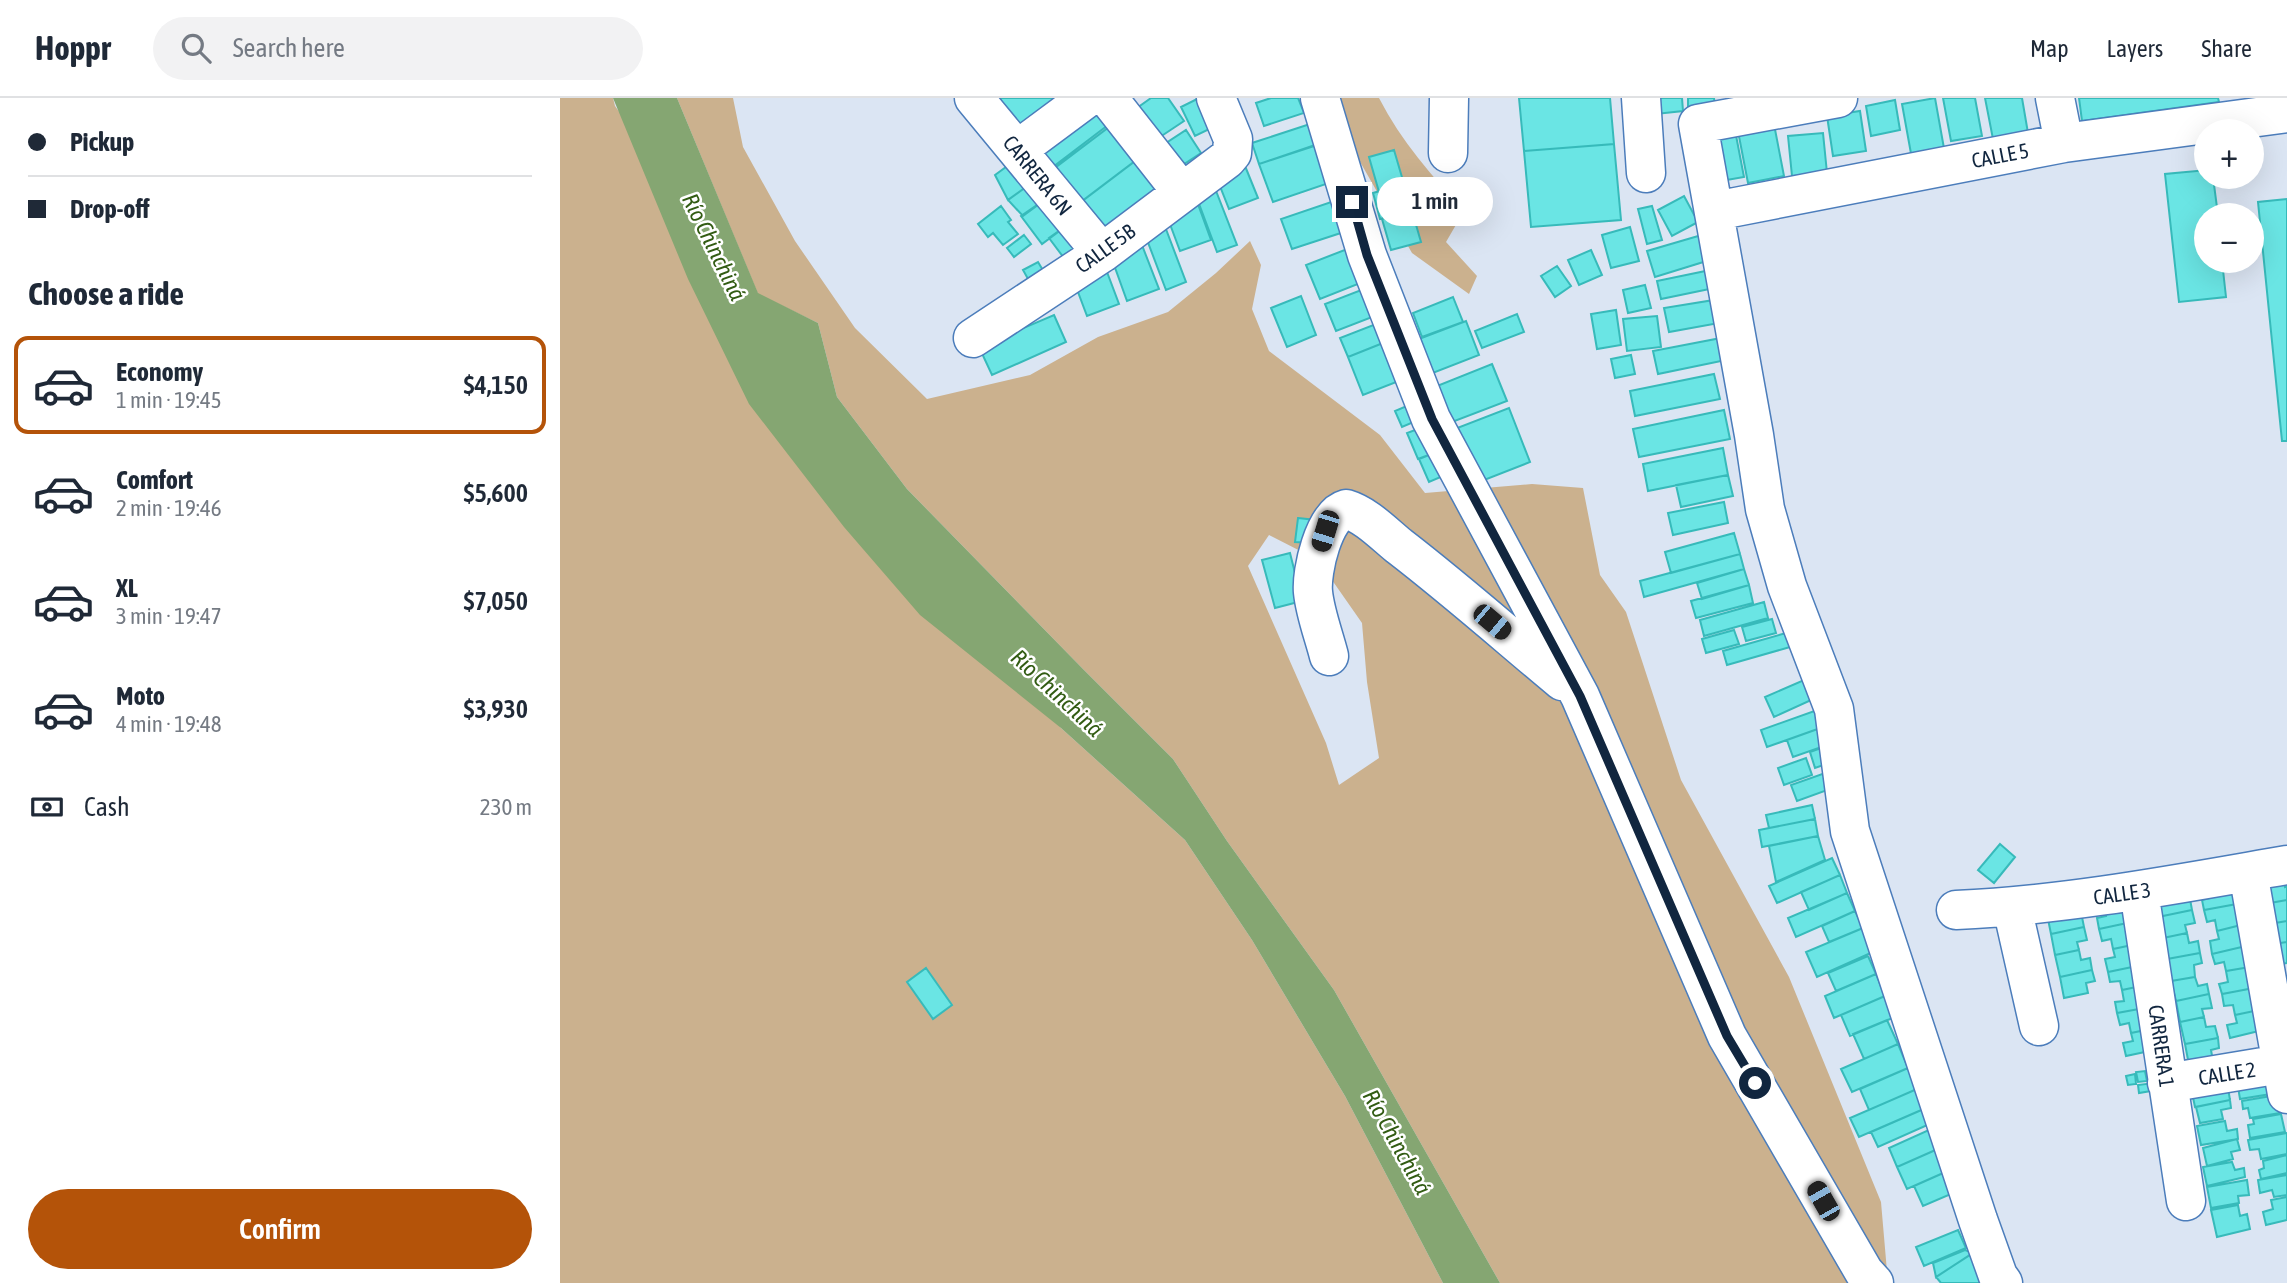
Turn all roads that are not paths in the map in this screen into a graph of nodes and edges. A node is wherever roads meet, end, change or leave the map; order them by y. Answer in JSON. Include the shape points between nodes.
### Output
{"nodes":[{"id":1,"x":974,"y":98,"type":"edge"},
{"id":2,"x":1087,"y":98,"type":"edge"},
{"id":3,"x":1108,"y":98,"type":"edge"},
{"id":4,"x":1216,"y":98,"type":"edge"},
{"id":5,"x":1321,"y":98,"type":"edge"},
{"id":6,"x":1449,"y":98,"type":"edge"},
{"id":7,"x":1641,"y":98,"type":"edge"},
{"id":8,"x":1838,"y":98,"type":"edge"},
{"id":9,"x":2056,"y":98,"type":"edge"},
{"id":10,"x":2287,"y":113,"type":"edge"},
{"id":11,"x":2064,"y":143,"type":"junction"},
{"id":12,"x":1017,"y":150,"type":"junction"},
{"id":13,"x":1448,"y":153,"type":"dead end"},
{"id":14,"x":1646,"y":173,"type":"dead end"},
{"id":15,"x":1181,"y":191,"type":"junction"},
{"id":16,"x":1714,"y":211,"type":"junction"},
{"id":17,"x":1102,"y":253,"type":"junction"},
{"id":18,"x":973,"y":338,"type":"dead end"},
{"id":19,"x":1329,"y":656,"type":"dead end"},
{"id":20,"x":1580,"y":696,"type":"junction"},
{"id":21,"x":2287,"y":865,"type":"edge"},
{"id":22,"x":2249,"y":872,"type":"junction"},
{"id":23,"x":2139,"y":891,"type":"junction"},
{"id":24,"x":2012,"y":907,"type":"junction"},
{"id":25,"x":1956,"y":910,"type":"dead end"},
{"id":26,"x":2039,"y":1026,"type":"dead end"},
{"id":27,"x":2285,"y":1074,"type":"edge"},
{"id":28,"x":2167,"y":1083,"type":"junction"},
{"id":29,"x":2186,"y":1201,"type":"dead end"},
{"id":30,"x":1874,"y":1283,"type":"edge"},
{"id":31,"x":2003,"y":1283,"type":"edge"}],
"edges":[{"from":1,"to":12,"type":"street","name":"CARRERA 6N"},
{"from":2,"to":12,"type":"street"},
{"from":3,"to":15,"type":"street"},
{"from":4,"to":15,"type":"street","name":"CALLE 5B","via":[[1233,139],[1232,153]]},
{"from":5,"to":20,"type":"street","via":[[1367,255],[1432,419]]},
{"from":6,"to":13,"type":"street"},
{"from":7,"to":14,"type":"street"},
{"from":8,"to":16,"type":"street","via":[[1698,124]]},
{"from":9,"to":11,"type":"street"},
{"from":10,"to":11,"type":"street","name":"CALLE 5"},
{"from":11,"to":16,"type":"street","name":"CALLE 5"},
{"from":12,"to":17,"type":"street","name":"CARRERA 6N"},
{"from":15,"to":17,"type":"street","name":"CALLE 5B"},
{"from":16,"to":31,"type":"street","via":[[1765,509],[1787,586],[1834,709],[1850,831]]},
{"from":17,"to":18,"type":"street","name":"CALLE 5B"},
{"from":19,"to":20,"type":"street","via":[[1313,590],[1325,531],[1333,516],[1346,509],[1438,576]]},
{"from":20,"to":30,"type":"street","via":[[1727,1036]]},
{"from":21,"to":22,"type":"street","name":"CALLE 3"},
{"from":22,"to":23,"type":"street","name":"CALLE 3"},
{"from":22,"to":27,"type":"street"},
{"from":23,"to":24,"type":"street","name":"CALLE 3"},
{"from":23,"to":28,"type":"street","name":"CARRERA 1"},
{"from":24,"to":25,"type":"street","name":"CALLE 3"},
{"from":24,"to":26,"type":"street"},
{"from":27,"to":28,"type":"street","name":"CALLE 2"},
{"from":28,"to":29,"type":"street","name":"CARRERA 1"}]}
